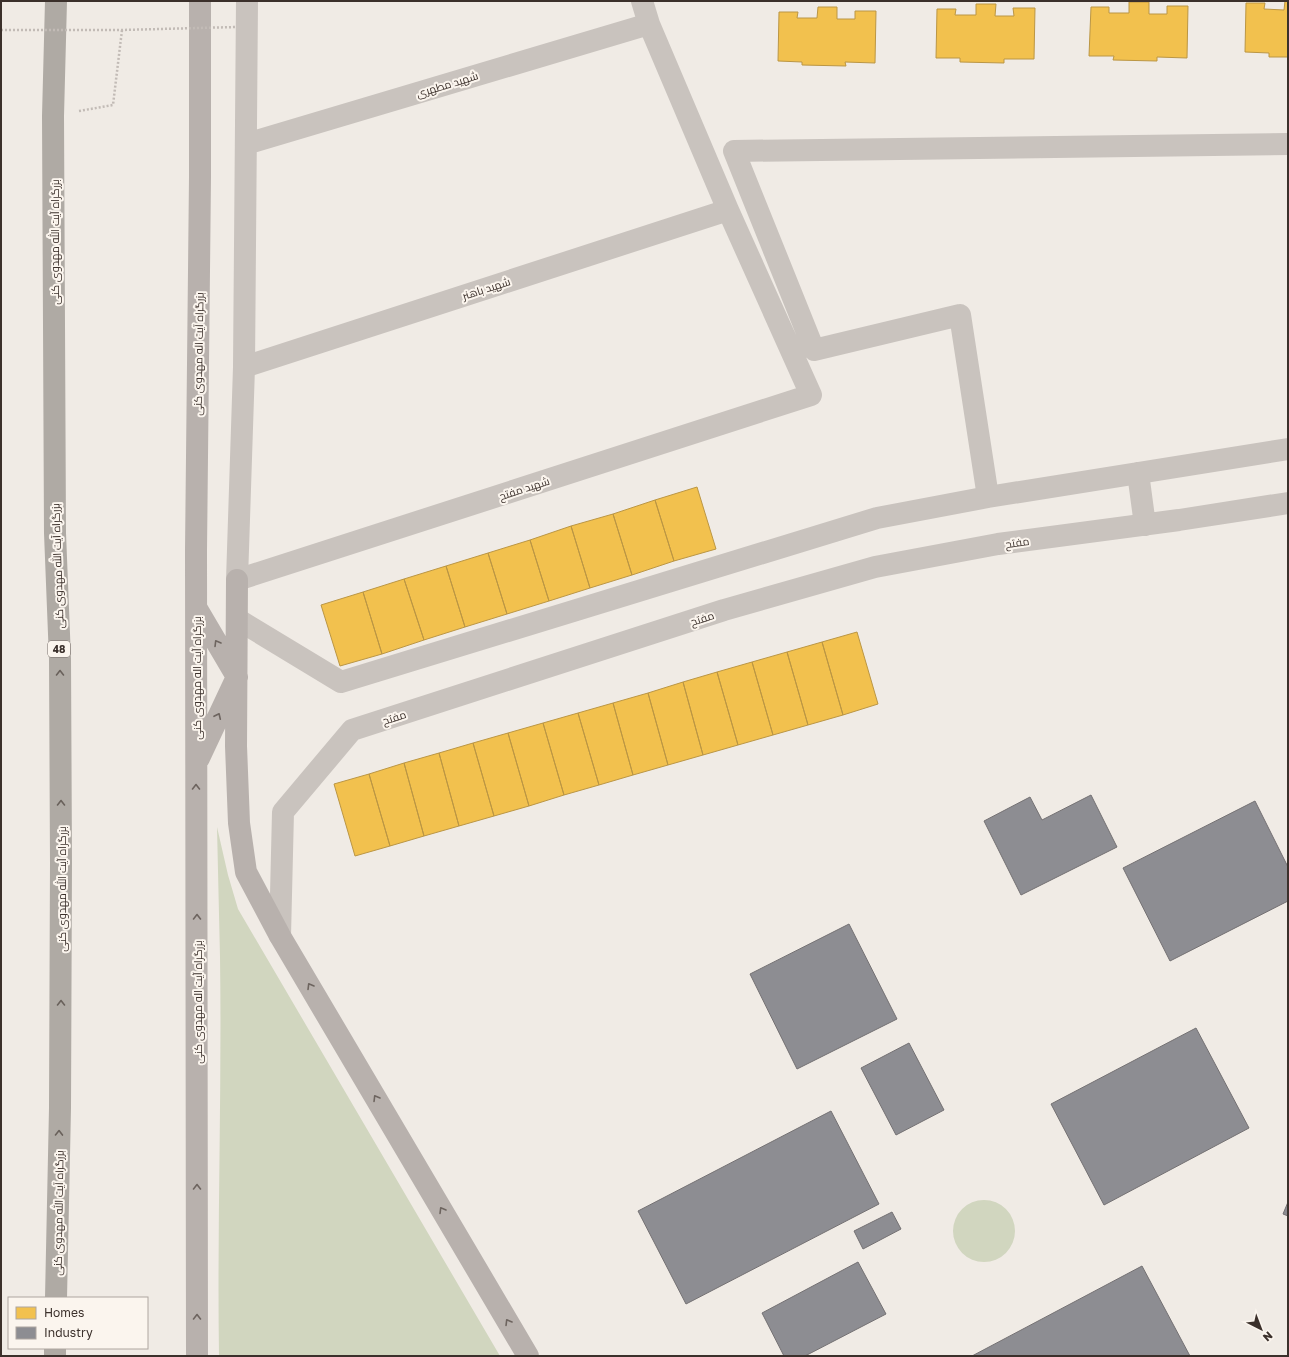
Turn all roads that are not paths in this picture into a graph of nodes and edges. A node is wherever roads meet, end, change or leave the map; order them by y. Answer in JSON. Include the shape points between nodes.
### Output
{"nodes":[{"id":1,"x":56,"y":1,"type":"edge"},
{"id":2,"x":200,"y":1,"type":"edge"},
{"id":3,"x":247,"y":1,"type":"edge"},
{"id":4,"x":642,"y":1,"type":"edge"},
{"id":5,"x":649,"y":24,"type":"junction"},
{"id":6,"x":246,"y":144,"type":"junction"},
{"id":7,"x":1288,"y":144,"type":"edge"},
{"id":8,"x":728,"y":210,"type":"junction"},
{"id":9,"x":244,"y":367,"type":"junction"},
{"id":10,"x":1288,"y":449,"type":"edge"},
{"id":11,"x":1138,"y":473,"type":"junction"},
{"id":12,"x":988,"y":497,"type":"junction"},
{"id":13,"x":1288,"y":503,"type":"edge"},
{"id":14,"x":1145,"y":525,"type":"junction"},
{"id":15,"x":237,"y":580,"type":"junction"},
{"id":16,"x":196,"y":608,"type":"junction"},
{"id":17,"x":237,"y":619,"type":"junction"},
{"id":18,"x":237,"y":677,"type":"junction"},
{"id":19,"x":196,"y":764,"type":"junction"},
{"id":20,"x":280,"y":936,"type":"junction"},
{"id":21,"x":56,"y":1297,"type":"edge"},
{"id":22,"x":197,"y":1356,"type":"edge"},
{"id":23,"x":528,"y":1356,"type":"edge"}],
"edges":[{"from":21,"to":1,"type":"highway","name":"بزرگراه آیت الله مهدوی کنی","number":"48","one_way":true,"via":[[61,854],[60,660],[55,533],[53,116]]},
{"from":2,"to":16,"type":"main road","name":"بزرگراه آیت اله مهدوی کنی"},
{"from":3,"to":6,"type":"street"},
{"from":4,"to":5,"type":"street"},
{"from":5,"to":6,"type":"street","name":"شهید مطهری"},
{"from":5,"to":8,"type":"street"},
{"from":6,"to":9,"type":"street"},
{"from":7,"to":12,"type":"street","via":[[734,150],[814,350],[960,315]]},
{"from":8,"to":9,"type":"street","name":"شهید باهنر"},
{"from":8,"to":15,"type":"street","name":"شهید مفتح","via":[[811,395]]},
{"from":9,"to":15,"type":"street"},
{"from":10,"to":11,"type":"street"},
{"from":11,"to":12,"type":"street"},
{"from":11,"to":14,"type":"street"},
{"from":12,"to":17,"type":"street","via":[[876,518],[341,682]]},
{"from":13,"to":14,"type":"street","name":"مفتح"},
{"from":14,"to":20,"type":"street","name":"مفتح","via":[[998,544],[875,567],[724,610],[352,730],[283,812]]},
{"from":15,"to":17,"type":"main road"},
{"from":18,"to":16,"type":"main road","one_way":true},
{"from":16,"to":19,"type":"main road","name":"بزرگراه آیت اله مهدوی کنی"},
{"from":17,"to":18,"type":"main road"},
{"from":19,"to":18,"type":"main road","one_way":true},
{"from":18,"to":20,"type":"main road","via":[[239,823],[246,872]]},
{"from":22,"to":19,"type":"main road","name":"بزرگراه آیت اله مهدوی کنی","one_way":true},
{"from":23,"to":20,"type":"main road","one_way":true}]}
